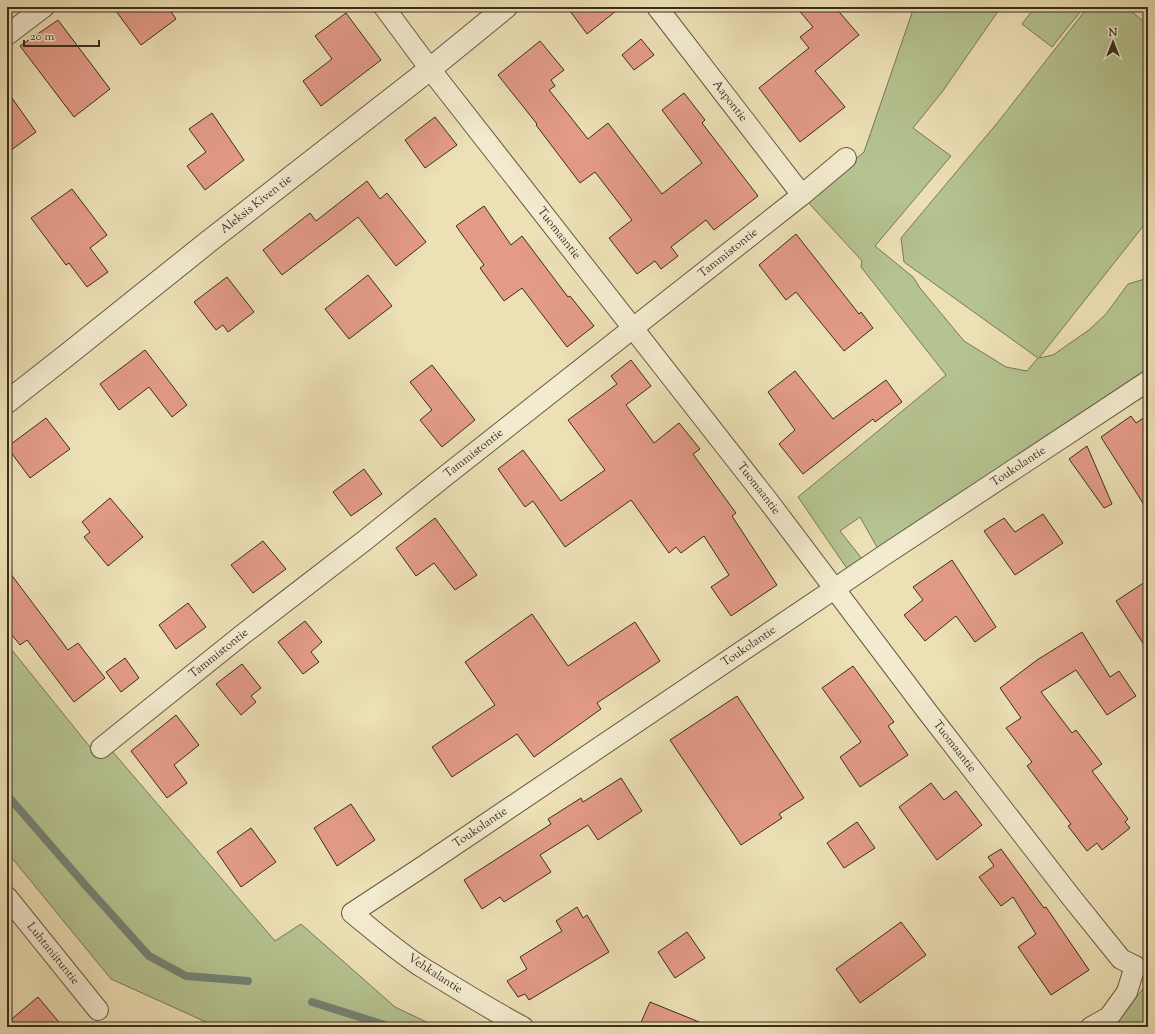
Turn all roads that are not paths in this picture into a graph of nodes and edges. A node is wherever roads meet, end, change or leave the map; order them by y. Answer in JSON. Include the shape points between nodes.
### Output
{"nodes":[{"id":1,"x":44,"y":7,"type":"edge"},
{"id":2,"x":384,"y":7,"type":"edge"},
{"id":3,"x":506,"y":7,"type":"edge"},
{"id":4,"x":657,"y":7,"type":"edge"},
{"id":5,"x":7,"y":35,"type":"edge"},
{"id":6,"x":430,"y":69,"type":"junction"},
{"id":7,"x":846,"y":158,"type":"dead end"},
{"id":8,"x":802,"y":195,"type":"junction"},
{"id":9,"x":632,"y":328,"type":"junction"},
{"id":10,"x":1148,"y":381,"type":"edge"},
{"id":11,"x":7,"y":402,"type":"edge"},
{"id":12,"x":835,"y":589,"type":"junction"},
{"id":13,"x":101,"y":748,"type":"dead end"},
{"id":14,"x":7,"y":898,"type":"edge"},
{"id":15,"x":352,"y":913,"type":"joint"},
{"id":16,"x":1142,"y":964,"type":"edge"},
{"id":17,"x":98,"y":1010,"type":"dead end"},
{"id":18,"x":524,"y":1027,"type":"edge"},
{"id":19,"x":1091,"y":1027,"type":"edge"}],
"edges":[{"from":1,"to":5,"type":"street"},
{"from":2,"to":6,"type":"street","name":"Tuomaantie"},
{"from":3,"to":6,"type":"street","name":"Aleksis Kiven tie"},
{"from":4,"to":8,"type":"street","name":"Aapontie"},
{"from":6,"to":9,"type":"street","name":"Tuomaantie"},
{"from":6,"to":11,"type":"street","name":"Aleksis Kiven tie"},
{"from":7,"to":8,"type":"street","name":"Tammistontie"},
{"from":8,"to":9,"type":"street","name":"Tammistontie"},
{"from":9,"to":12,"type":"street","name":"Tuomaantie"},
{"from":9,"to":13,"type":"street","name":"Tammistontie"},
{"from":10,"to":12,"type":"street","name":"Toukolantie"},
{"from":12,"to":15,"type":"street","name":"Toukolantie"},
{"from":12,"to":16,"type":"street","name":"Tuomaantie","via":[[926,710],[1121,959]]},
{"from":14,"to":17,"type":"street","name":"Luhtaniituntie"},
{"from":15,"to":18,"type":"street","name":"Vehkalantie","via":[[419,965]]},
{"from":16,"to":19,"type":"street","via":[[1127,992],[1109,1017]]}]}
